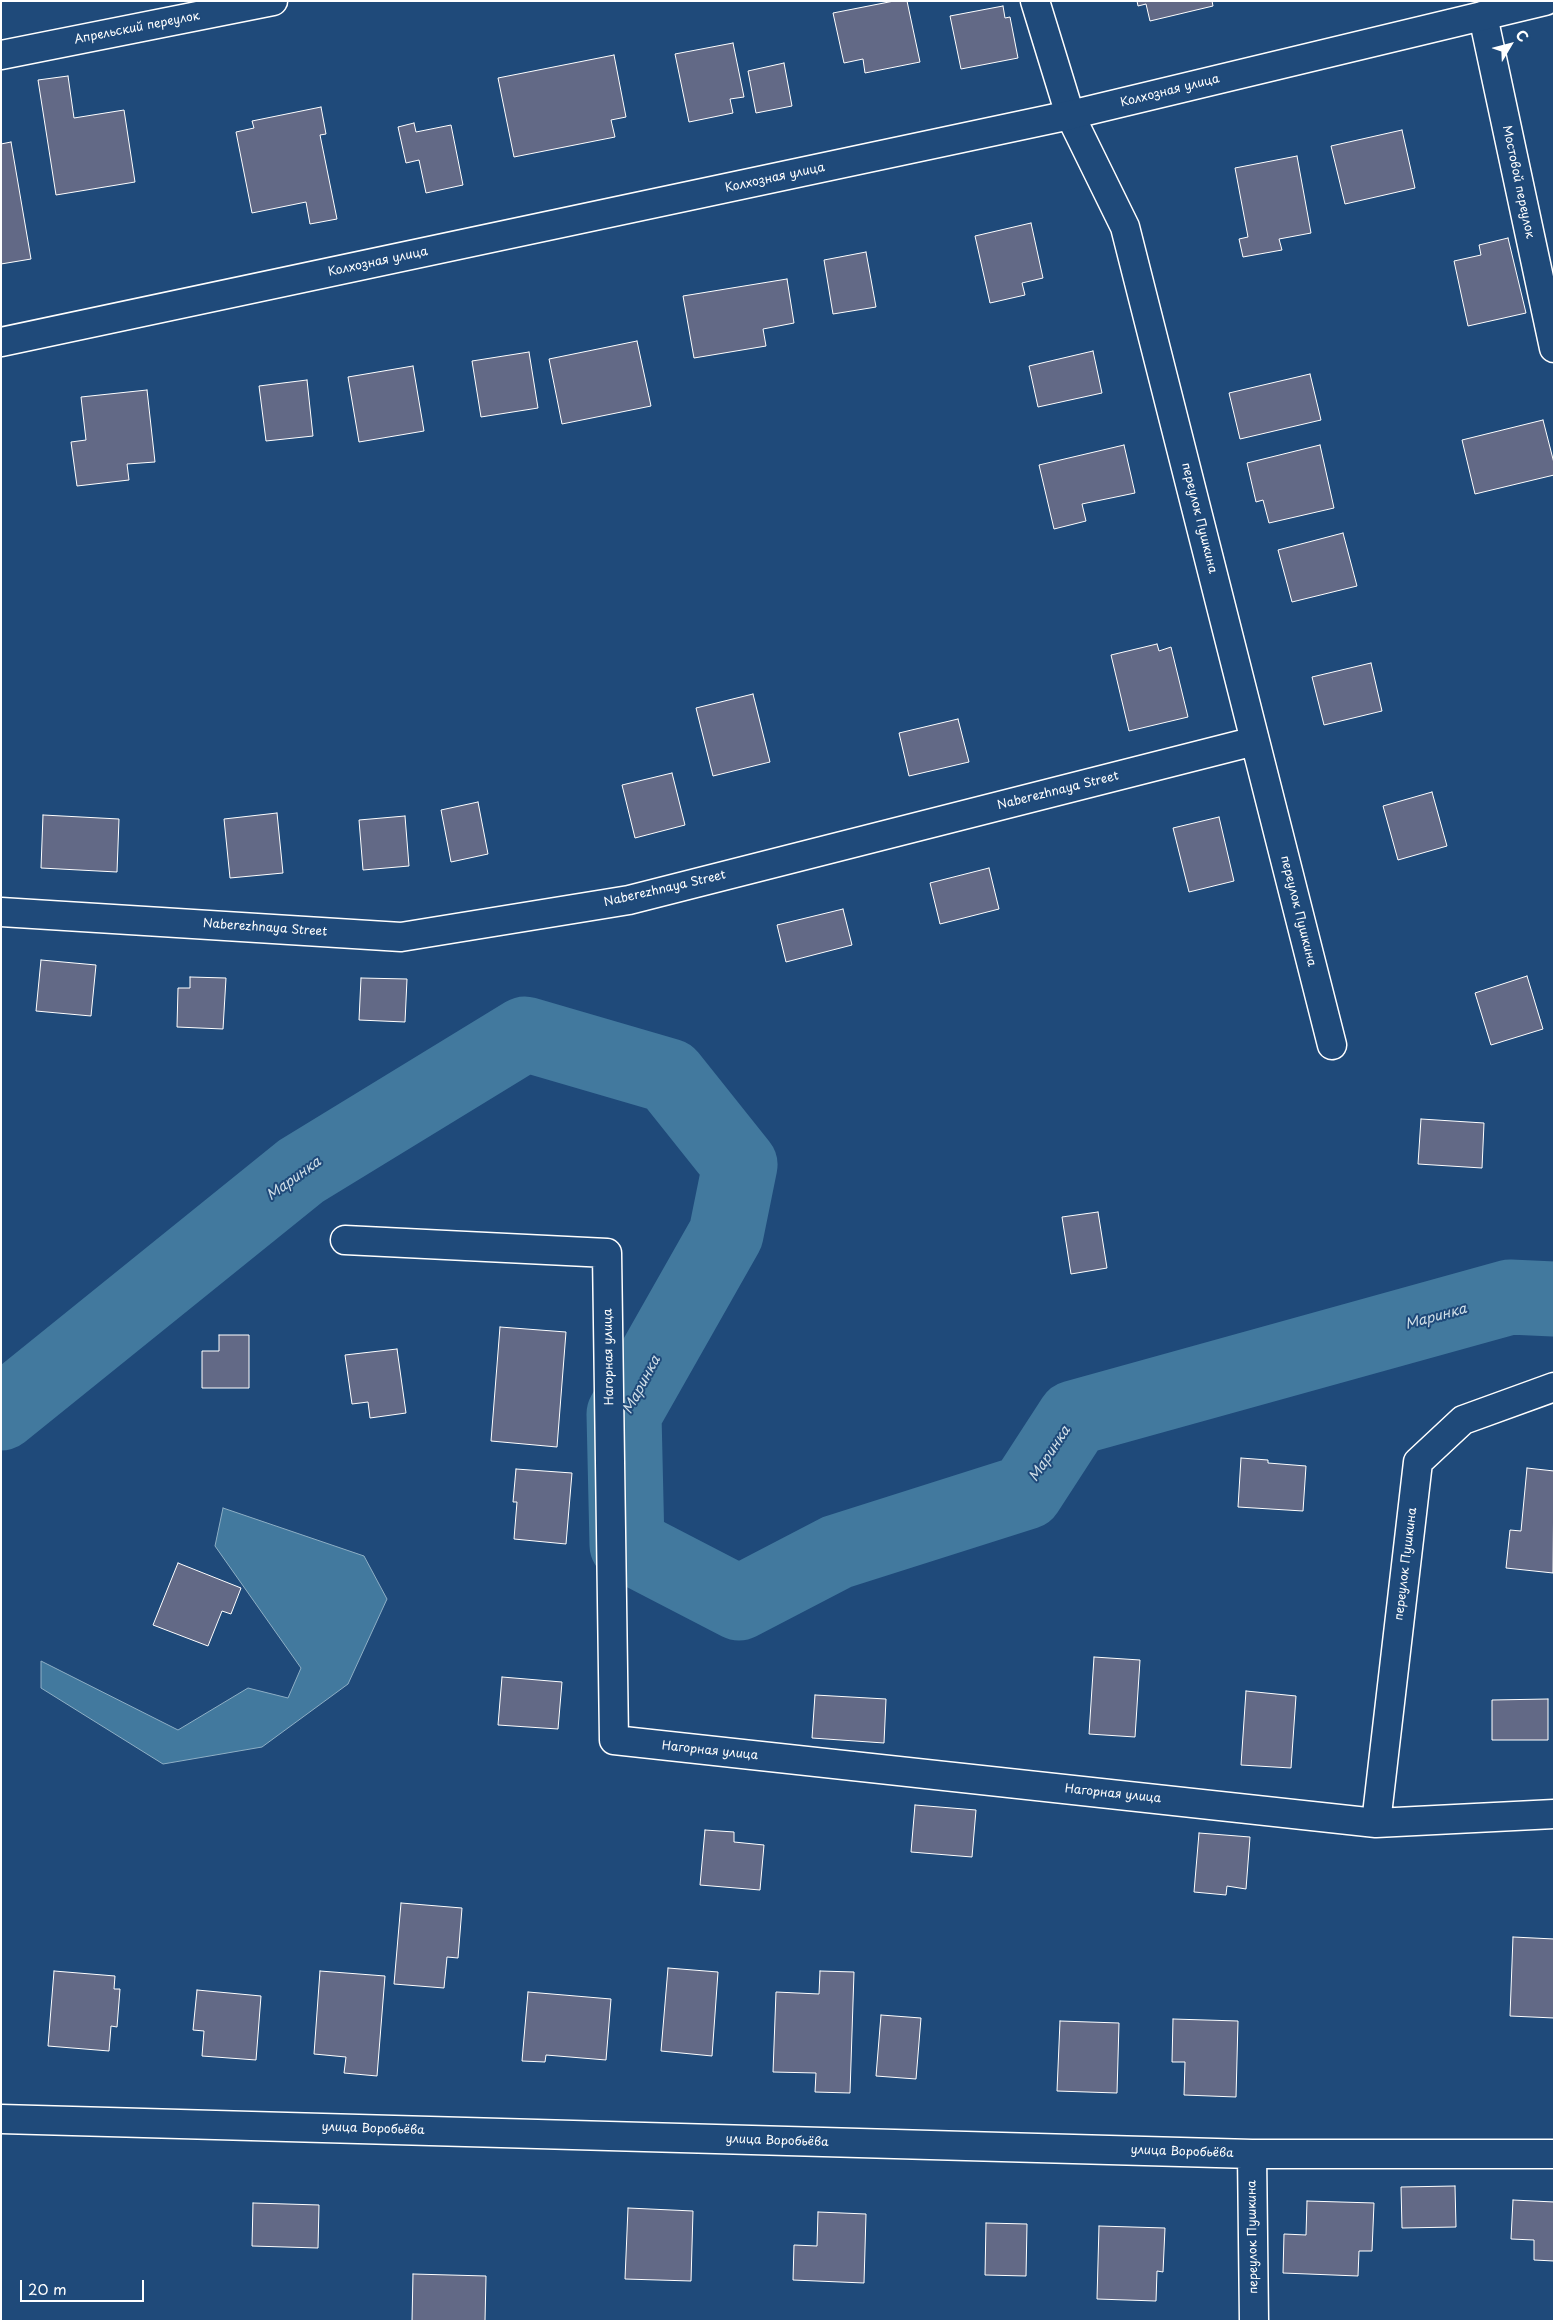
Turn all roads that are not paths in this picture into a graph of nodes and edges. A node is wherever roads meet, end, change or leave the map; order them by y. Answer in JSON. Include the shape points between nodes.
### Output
{"nodes":[{"id":1,"x":272,"y":1,"type":"edge"},
{"id":2,"x":1035,"y":1,"type":"edge"},
{"id":3,"x":1545,"y":1,"type":"edge"},
{"id":4,"x":1483,"y":16,"type":"junction"},
{"id":5,"x":1,"y":55,"type":"edge"},
{"id":6,"x":1070,"y":115,"type":"junction"},
{"id":7,"x":1,"y":342,"type":"edge"},
{"id":8,"x":1554,"y":348,"type":"edge"},
{"id":9,"x":1255,"y":741,"type":"junction"},
{"id":10,"x":1,"y":912,"type":"edge"},
{"id":11,"x":1332,"y":1046,"type":"dead end"},
{"id":12,"x":344,"y":1240,"type":"dead end"},
{"id":13,"x":1554,"y":1387,"type":"edge"},
{"id":14,"x":1554,"y":1814,"type":"edge"},
{"id":15,"x":1376,"y":1823,"type":"junction"},
{"id":16,"x":1,"y":2119,"type":"edge"},
{"id":17,"x":1252,"y":2154,"type":"junction"},
{"id":18,"x":1554,"y":2154,"type":"edge"},
{"id":19,"x":1254,"y":2321,"type":"edge"}],
"edges":[{"from":1,"to":5,"type":"street","name":"Апрельский переулок"},
{"from":2,"to":6,"type":"street","name":"переулок Пушкина"},
{"from":3,"to":4,"type":"street","name":"Колхозная улица"},
{"from":4,"to":6,"type":"street","name":"Колхозная улица"},
{"from":4,"to":8,"type":"street","name":"Мостовой переулок"},
{"from":6,"to":7,"type":"street","name":"Колхозная улица"},
{"from":6,"to":9,"type":"street","name":"переулок Пушкина","via":[[1125,227]]},
{"from":9,"to":10,"type":"street","name":"Naberezhnaya Street","via":[[630,900],[401,937]]},
{"from":9,"to":11,"type":"street","name":"переулок Пушкина"},
{"from":12,"to":15,"type":"street","name":"Нагорная улица","via":[[607,1253],[614,1740]]},
{"from":13,"to":15,"type":"street","name":"переулок Пушкина","via":[[1463,1420],[1418,1462]]},
{"from":14,"to":15,"type":"street","name":"Нагорная улица"},
{"from":16,"to":17,"type":"street","name":"улица Воробьёва"},
{"from":17,"to":18,"type":"street","name":"улица Воробьёва"},
{"from":17,"to":19,"type":"street","name":"переулок Пушкина"}]}
